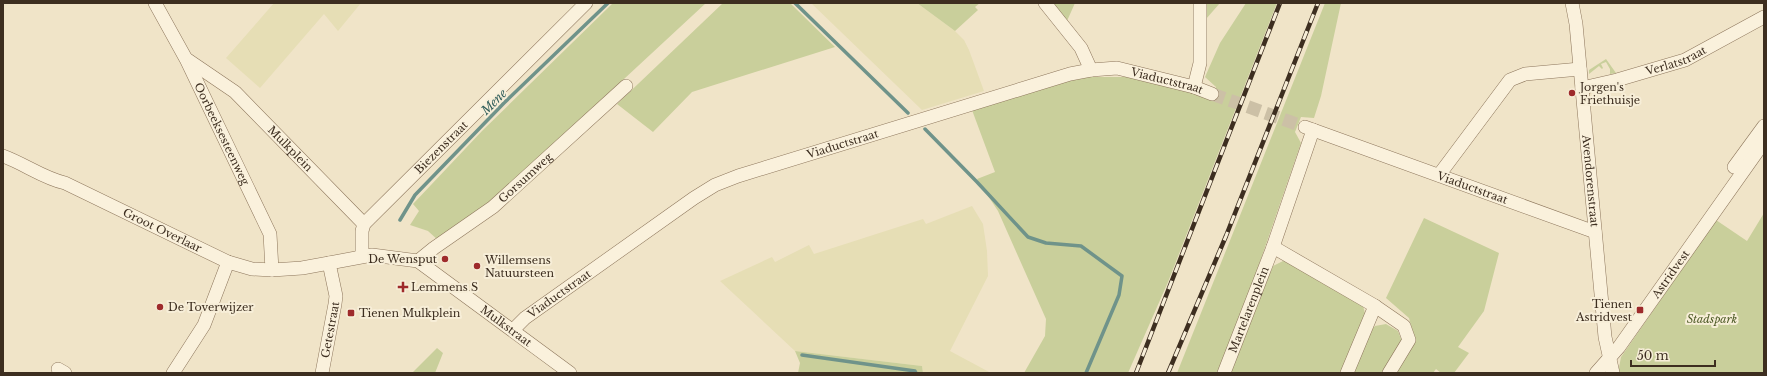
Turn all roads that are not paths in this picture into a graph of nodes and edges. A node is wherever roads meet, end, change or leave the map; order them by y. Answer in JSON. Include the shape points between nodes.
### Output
{"nodes":[{"id":1,"x":155,"y":3,"type":"edge"},
{"id":2,"x":586,"y":3,"type":"edge"},
{"id":3,"x":1045,"y":3,"type":"edge"},
{"id":4,"x":1200,"y":3,"type":"edge"},
{"id":5,"x":1572,"y":3,"type":"edge"},
{"id":6,"x":1764,"y":17,"type":"edge"},
{"id":7,"x":186,"y":59,"type":"junction"},
{"id":8,"x":1580,"y":69,"type":"junction"},
{"id":9,"x":1091,"y":70,"type":"junction"},
{"id":10,"x":626,"y":86,"type":"dead end"},
{"id":11,"x":1194,"y":87,"type":"junction"},
{"id":12,"x":1582,"y":88,"type":"junction"},
{"id":13,"x":1212,"y":94,"type":"tunnel mouth"},
{"id":14,"x":1764,"y":126,"type":"edge"},
{"id":15,"x":1309,"y":128,"type":"joint"},
{"id":16,"x":1764,"y":142,"type":"edge"},
{"id":17,"x":3,"y":156,"type":"edge"},
{"id":18,"x":1440,"y":176,"type":"junction"},
{"id":19,"x":1730,"y":188,"type":"junction"},
{"id":20,"x":364,"y":224,"type":"junction"},
{"id":21,"x":1595,"y":232,"type":"junction"},
{"id":22,"x":1273,"y":247,"type":"junction"},
{"id":23,"x":362,"y":256,"type":"junction"},
{"id":24,"x":418,"y":261,"type":"junction"},
{"id":25,"x":228,"y":262,"type":"junction"},
{"id":26,"x":329,"y":263,"type":"junction"},
{"id":27,"x":272,"y":270,"type":"junction"},
{"id":28,"x":1375,"y":306,"type":"junction"},
{"id":29,"x":513,"y":330,"type":"junction"},
{"id":30,"x":1610,"y":359,"type":"junction"},
{"id":31,"x":173,"y":373,"type":"edge"},
{"id":32,"x":322,"y":373,"type":"edge"},
{"id":33,"x":570,"y":373,"type":"edge"},
{"id":34,"x":1224,"y":373,"type":"edge"},
{"id":35,"x":1347,"y":373,"type":"edge"},
{"id":36,"x":1389,"y":373,"type":"edge"},
{"id":37,"x":1596,"y":373,"type":"edge"},
{"id":38,"x":1613,"y":373,"type":"edge"}],
"edges":[{"from":1,"to":7,"type":"street","name":"Oorbeeksesteenweg"},
{"from":2,"to":20,"type":"street","name":"Biezenstraat"},
{"from":3,"to":9,"type":"street","via":[[1081,48]]},
{"from":4,"to":11,"type":"street","via":[[1200,63]]},
{"from":5,"to":8,"type":"street","name":"Avendorenstraat"},
{"from":6,"to":12,"type":"street","name":"Verlatstraat","via":[[1685,60]]},
{"from":7,"to":20,"type":"street","name":"Mulkplein","via":[[235,92]]},
{"from":7,"to":27,"type":"street","name":"Oorbeeksesteenweg","via":[[270,234]]},
{"from":8,"to":12,"type":"street","name":"Avendorenstraat"},
{"from":8,"to":18,"type":"street","via":[[1525,74],[1510,80]]},
{"from":9,"to":11,"type":"street","name":"Viaductstraat","via":[[1117,68]]},
{"from":9,"to":29,"type":"street","name":"Viaductstraat","via":[[908,123],[715,185],[525,318]]},
{"from":10,"to":24,"type":"street","name":"Gorsumweg","via":[[493,207]]},
{"from":11,"to":13,"type":"street","name":"Viaductstraat"},
{"from":12,"to":21,"type":"street","name":"Avendorenstraat"},
{"from":14,"to":19,"type":"street","name":"Astridvest","via":[[1731,172]]},
{"from":15,"to":18,"type":"street","name":"Viaductstraat"},
{"from":15,"to":22,"type":"street","name":"Martelarenplein"},
{"from":16,"to":19,"type":"street","name":"Astridvest"},
{"from":17,"to":25,"type":"street","name":"Groot Overlaar"},
{"from":18,"to":21,"type":"street","name":"Viaductstraat"},
{"from":19,"to":30,"type":"street","name":"Astridvest"},
{"from":20,"to":23,"type":"street"},
{"from":21,"to":30,"type":"street","name":"Avendorenstraat","via":[[1605,337]]},
{"from":22,"to":28,"type":"street"},
{"from":22,"to":34,"type":"street","name":"Martelarenplein"},
{"from":23,"to":24,"type":"street","name":"Mulkstraat"},
{"from":23,"to":26,"type":"street","name":"Mulkstraat"},
{"from":24,"to":29,"type":"street","name":"Mulkstraat"},
{"from":25,"to":27,"type":"street","name":"Groot Overlaar","via":[[252,269]]},
{"from":25,"to":31,"type":"street","via":[[204,325]]},
{"from":26,"to":27,"type":"street","name":"Groot Overlaar"},
{"from":26,"to":32,"type":"street","name":"Getestraat","via":[[336,300]]},
{"from":28,"to":35,"type":"street"},
{"from":28,"to":36,"type":"street","via":[[1404,326],[1409,340]]},
{"from":29,"to":33,"type":"street","name":"Mulkstraat"},
{"from":30,"to":37,"type":"street","name":"Astridvest"},
{"from":30,"to":38,"type":"street","name":"Avendorenstraat"}]}
